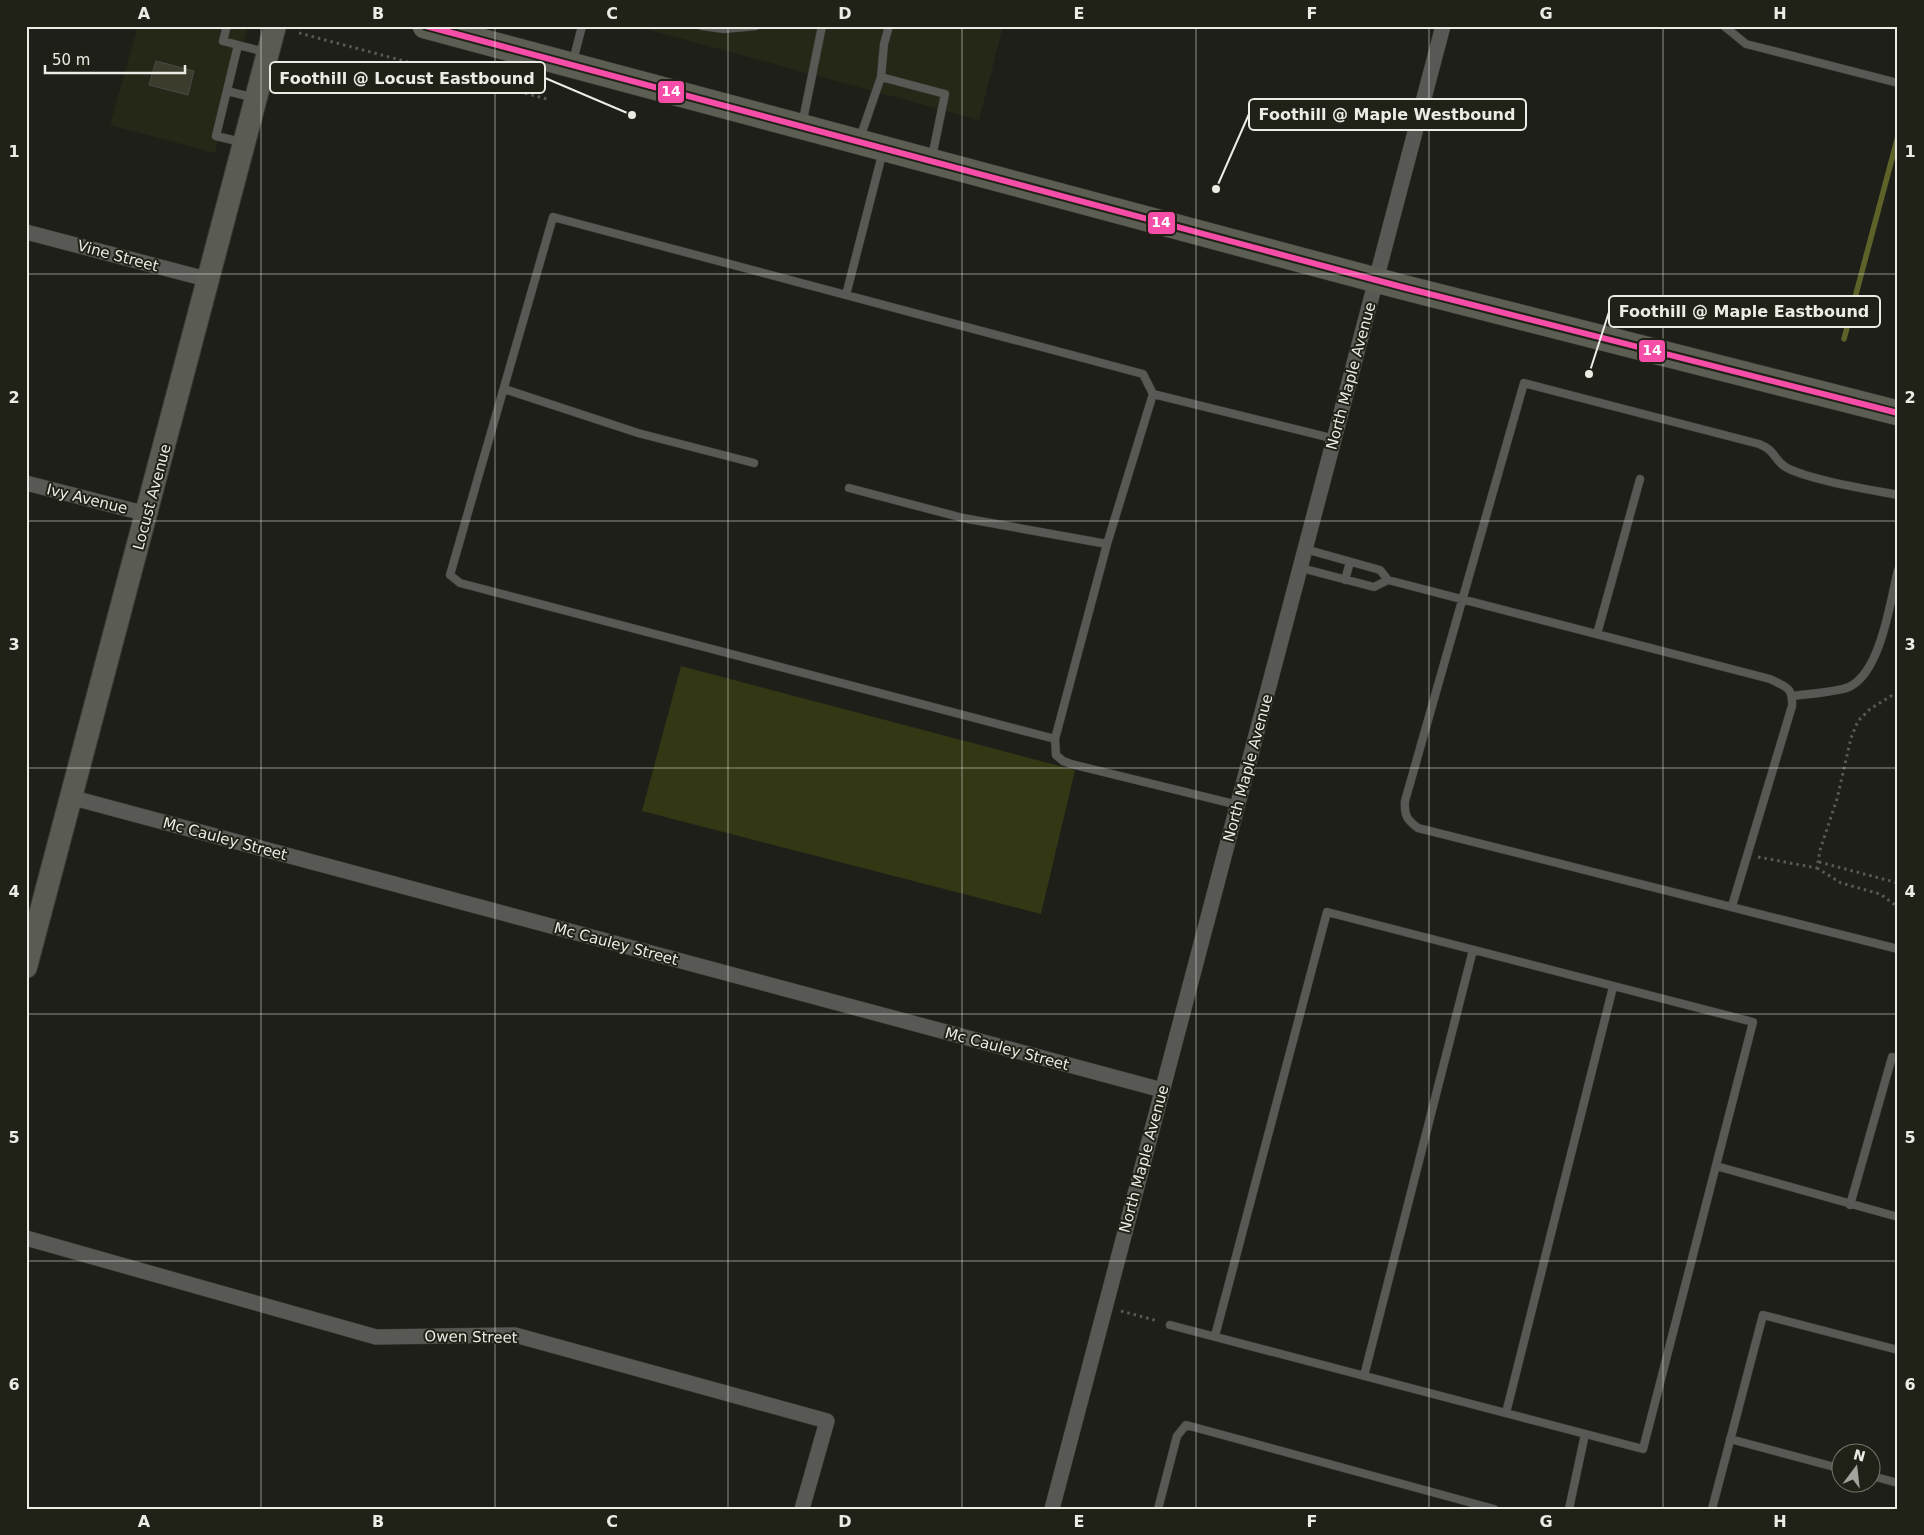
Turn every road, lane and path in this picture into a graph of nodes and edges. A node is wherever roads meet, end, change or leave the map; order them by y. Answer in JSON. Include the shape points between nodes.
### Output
{"nodes":[{"id":1,"x":227,"y":26,"type":"edge"},
{"id":2,"x":276,"y":26,"type":"edge"},
{"id":3,"x":425,"y":26,"type":"edge"},
{"id":4,"x":582,"y":26,"type":"edge"},
{"id":5,"x":702,"y":26,"type":"edge"},
{"id":6,"x":756,"y":26,"type":"edge"},
{"id":7,"x":822,"y":26,"type":"edge"},
{"id":8,"x":889,"y":26,"type":"edge"},
{"id":9,"x":1443,"y":26,"type":"edge"},
{"id":10,"x":1724,"y":26,"type":"edge"},
{"id":11,"x":724,"y":28,"type":"edge"},
{"id":12,"x":299,"y":32,"type":"dead end"},
{"id":13,"x":238,"y":45,"type":"junction"},
{"id":14,"x":269,"y":53,"type":"junction"},
{"id":15,"x":572,"y":66,"type":"junction"},
{"id":16,"x":881,"y":77,"type":"junction"},
{"id":17,"x":1898,"y":83,"type":"edge"},
{"id":18,"x":227,"y":91,"type":"junction"},
{"id":19,"x":257,"y":99,"type":"junction"},
{"id":20,"x":547,"y":99,"type":"dead end"},
{"id":21,"x":802,"y":127,"type":"junction"},
{"id":22,"x":858,"y":142,"type":"junction"},
{"id":23,"x":245,"y":144,"type":"junction"},
{"id":24,"x":884,"y":149,"type":"junction"},
{"id":25,"x":931,"y":161,"type":"junction"},
{"id":26,"x":26,"y":232,"type":"edge"},
{"id":27,"x":210,"y":280,"type":"junction"},
{"id":28,"x":1377,"y":280,"type":"junction"},
{"id":29,"x":846,"y":295,"type":"junction"},
{"id":30,"x":504,"y":389,"type":"junction"},
{"id":31,"x":1153,"y":394,"type":"junction"},
{"id":32,"x":1898,"y":414,"type":"edge"},
{"id":33,"x":1334,"y":438,"type":"junction"},
{"id":34,"x":754,"y":463,"type":"dead end"},
{"id":35,"x":1640,"y":479,"type":"dead end"},
{"id":36,"x":26,"y":483,"type":"edge"},
{"id":37,"x":849,"y":488,"type":"dead end"},
{"id":38,"x":1898,"y":495,"type":"edge"},
{"id":39,"x":147,"y":514,"type":"junction"},
{"id":40,"x":1107,"y":544,"type":"junction"},
{"id":41,"x":1305,"y":549,"type":"junction"},
{"id":42,"x":1350,"y":562,"type":"junction"},
{"id":43,"x":1301,"y":568,"type":"junction"},
{"id":44,"x":1898,"y":570,"type":"edge"},
{"id":45,"x":1345,"y":580,"type":"junction"},
{"id":46,"x":1388,"y":580,"type":"junction"},
{"id":47,"x":1463,"y":599,"type":"junction"},
{"id":48,"x":1597,"y":634,"type":"junction"},
{"id":49,"x":1792,"y":696,"type":"junction"},
{"id":50,"x":1898,"y":698,"type":"edge"},
{"id":51,"x":1055,"y":739,"type":"junction"},
{"id":52,"x":70,"y":797,"type":"junction"},
{"id":53,"x":1238,"y":805,"type":"junction"},
{"id":54,"x":1747,"y":855,"type":"junction"},
{"id":55,"x":1819,"y":862,"type":"junction"},
{"id":56,"x":1817,"y":868,"type":"junction"},
{"id":57,"x":1898,"y":883,"type":"edge"},
{"id":58,"x":1732,"y":906,"type":"junction"},
{"id":59,"x":1898,"y":907,"type":"edge"},
{"id":60,"x":30,"y":933,"type":"edge"},
{"id":61,"x":1898,"y":949,"type":"edge"},
{"id":62,"x":1473,"y":950,"type":"junction"},
{"id":63,"x":26,"y":968,"type":"edge"},
{"id":64,"x":1613,"y":986,"type":"junction"},
{"id":65,"x":1898,"y":1058,"type":"edge"},
{"id":66,"x":1162,"y":1090,"type":"junction"},
{"id":67,"x":1716,"y":1166,"type":"junction"},
{"id":68,"x":1850,"y":1205,"type":"junction"},
{"id":69,"x":1898,"y":1217,"type":"edge"},
{"id":70,"x":26,"y":1238,"type":"edge"},
{"id":71,"x":1120,"y":1310,"type":"dead end"},
{"id":72,"x":1170,"y":1324,"type":"joint"},
{"id":73,"x":1215,"y":1336,"type":"junction"},
{"id":74,"x":1898,"y":1350,"type":"edge"},
{"id":75,"x":1364,"y":1376,"type":"junction"},
{"id":76,"x":1506,"y":1413,"type":"junction"},
{"id":77,"x":1585,"y":1434,"type":"junction"},
{"id":78,"x":1730,"y":1439,"type":"junction"},
{"id":79,"x":1832,"y":1465,"type":"edge"},
{"id":80,"x":1882,"y":1479,"type":"edge"},
{"id":81,"x":1898,"y":1483,"type":"edge"},
{"id":82,"x":802,"y":1509,"type":"edge"},
{"id":83,"x":1052,"y":1509,"type":"edge"},
{"id":84,"x":1158,"y":1509,"type":"edge"},
{"id":85,"x":1494,"y":1509,"type":"edge"},
{"id":86,"x":1568,"y":1509,"type":"edge"},
{"id":87,"x":1712,"y":1509,"type":"edge"}],
"edges":[{"from":1,"to":13,"type":"lane","via":[[223,41]]},
{"from":2,"to":14,"type":"street","name":"Locust Avenue"},
{"from":3,"to":15,"type":"main road"},
{"from":4,"to":15,"type":"lane"},
{"from":5,"to":11,"type":"lane"},
{"from":6,"to":11,"type":"lane"},
{"from":7,"to":21,"type":"lane"},
{"from":8,"to":16,"type":"lane"},
{"from":9,"to":28,"type":"street","name":"North Maple Avenue"},
{"from":10,"to":17,"type":"lane","via":[[1746,44]]},
{"from":12,"to":20,"type":"path"},
{"from":13,"to":14,"type":"lane"},
{"from":13,"to":18,"type":"lane"},
{"from":14,"to":19,"type":"street","name":"Locust Avenue"},
{"from":15,"to":21,"type":"main road"},
{"from":16,"to":22,"type":"lane"},
{"from":16,"to":25,"type":"lane","via":[[945,94]]},
{"from":18,"to":19,"type":"lane"},
{"from":18,"to":23,"type":"lane","via":[[216,136]]},
{"from":19,"to":23,"type":"street","name":"Locust Avenue"},
{"from":21,"to":22,"type":"main road"},
{"from":22,"to":24,"type":"main road"},
{"from":23,"to":27,"type":"street","name":"Locust Avenue"},
{"from":24,"to":25,"type":"main road"},
{"from":24,"to":29,"type":"lane"},
{"from":25,"to":28,"type":"main road"},
{"from":26,"to":27,"type":"street","name":"Vine Street"},
{"from":27,"to":39,"type":"street","name":"Locust Avenue"},
{"from":28,"to":32,"type":"main road"},
{"from":28,"to":33,"type":"street","name":"North Maple Avenue"},
{"from":29,"to":30,"type":"lane","via":[[553,218]]},
{"from":29,"to":31,"type":"lane","via":[[1143,374]]},
{"from":30,"to":34,"type":"lane","via":[[638,433]]},
{"from":30,"to":51,"type":"lane","via":[[450,575],[460,583]]},
{"from":31,"to":33,"type":"lane"},
{"from":31,"to":40,"type":"lane"},
{"from":33,"to":41,"type":"street","name":"North Maple Avenue"},
{"from":35,"to":48,"type":"lane"},
{"from":36,"to":39,"type":"street","name":"Ivy Avenue"},
{"from":37,"to":40,"type":"lane","via":[[963,518]]},
{"from":38,"to":47,"type":"lane","via":[[1801,474],[1784,466],[1769,448],[1758,444],[1524,382]]},
{"from":39,"to":52,"type":"street","name":"Locust Avenue"},
{"from":40,"to":51,"type":"lane"},
{"from":41,"to":42,"type":"lane"},
{"from":41,"to":43,"type":"street","name":"North Maple Avenue"},
{"from":42,"to":45,"type":"lane"},
{"from":42,"to":46,"type":"lane","via":[[1380,570]]},
{"from":43,"to":45,"type":"lane"},
{"from":43,"to":53,"type":"street","name":"North Maple Avenue"},
{"from":44,"to":49,"type":"lane","via":[[1876,655],[1867,672],[1849,687]]},
{"from":45,"to":46,"type":"lane","via":[[1374,587]]},
{"from":46,"to":47,"type":"lane"},
{"from":47,"to":48,"type":"lane"},
{"from":47,"to":58,"type":"lane","via":[[1405,801],[1404,812],[1408,821],[1418,828]]},
{"from":48,"to":49,"type":"lane","via":[[1770,679],[1790,690]]},
{"from":49,"to":54,"type":"lane","via":[[1792,706]]},
{"from":50,"to":55,"type":"path","via":[[1891,696],[1858,721]]},
{"from":51,"to":53,"type":"lane","via":[[1056,754],[1063,761]]},
{"from":52,"to":60,"type":"street","name":"Locust Avenue"},
{"from":52,"to":66,"type":"street","name":"Mc Cauley Street"},
{"from":53,"to":66,"type":"street","name":"North Maple Avenue"},
{"from":54,"to":56,"type":"path"},
{"from":54,"to":58,"type":"lane"},
{"from":55,"to":56,"type":"path"},
{"from":55,"to":57,"type":"path"},
{"from":56,"to":59,"type":"path","via":[[1841,883],[1880,894]]},
{"from":58,"to":61,"type":"lane"},
{"from":60,"to":63,"type":"street","name":"Locust Avenue"},
{"from":62,"to":64,"type":"lane"},
{"from":62,"to":73,"type":"lane","via":[[1327,912]]},
{"from":62,"to":75,"type":"lane"},
{"from":64,"to":67,"type":"lane","via":[[1753,1022]]},
{"from":64,"to":76,"type":"lane"},
{"from":65,"to":68,"type":"lane","via":[[1892,1057]]},
{"from":66,"to":83,"type":"street","name":"North Maple Avenue"},
{"from":67,"to":68,"type":"lane"},
{"from":67,"to":77,"type":"lane","via":[[1643,1449]]},
{"from":68,"to":69,"type":"lane"},
{"from":70,"to":82,"type":"street","name":"Owen Street","via":[[376,1337],[515,1335],[827,1421]]},
{"from":71,"to":72,"type":"path"},
{"from":72,"to":73,"type":"lane"},
{"from":73,"to":75,"type":"lane"},
{"from":74,"to":78,"type":"lane","via":[[1763,1315]]},
{"from":75,"to":76,"type":"lane"},
{"from":76,"to":77,"type":"lane"},
{"from":77,"to":86,"type":"lane"},
{"from":78,"to":79,"type":"lane"},
{"from":78,"to":87,"type":"lane"},
{"from":80,"to":81,"type":"lane"},
{"from":84,"to":85,"type":"lane","via":[[1177,1436],[1186,1425]]}]}
